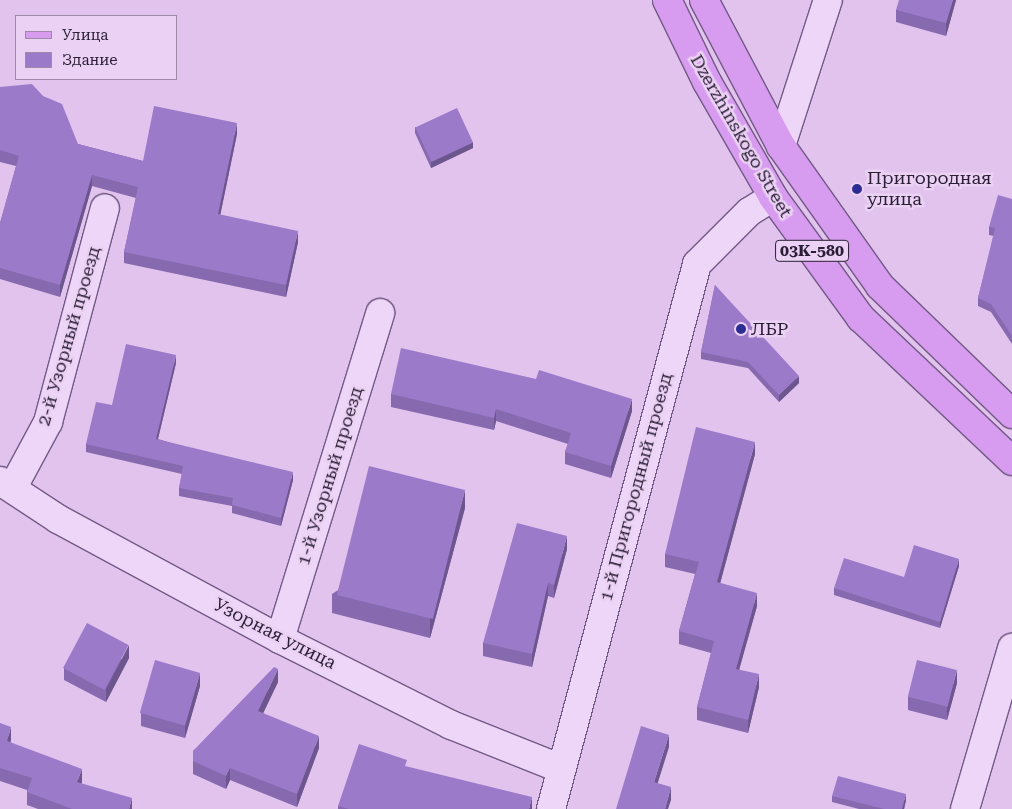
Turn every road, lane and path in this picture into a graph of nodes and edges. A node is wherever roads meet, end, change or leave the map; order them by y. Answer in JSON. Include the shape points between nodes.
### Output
{"nodes":[{"id":1,"x":667,"y":0,"type":"edge"},
{"id":2,"x":704,"y":0,"type":"edge"},
{"id":3,"x":828,"y":0,"type":"edge"},
{"id":4,"x":781,"y":146,"type":"junction"},
{"id":5,"x":773,"y":197,"type":"junction"},
{"id":6,"x":105,"y":208,"type":"dead end"},
{"id":7,"x":380,"y":313,"type":"dead end"},
{"id":8,"x":1012,"y":414,"type":"edge"},
{"id":9,"x":1012,"y":460,"type":"edge"},
{"id":10,"x":6,"y":484,"type":"edge"},
{"id":11,"x":280,"y":639,"type":"junction"},
{"id":12,"x":1012,"y":648,"type":"edge"},
{"id":13,"x":559,"y":768,"type":"junction"},
{"id":14,"x":551,"y":809,"type":"edge"},
{"id":15,"x":965,"y":809,"type":"edge"}],
"edges":[{"from":1,"to":5,"type":"main road","name":"Dzerzhinskogo Street","number":"03К-580","via":[[706,82]]},
{"from":2,"to":4,"type":"main road","name":"Dzerzhinskogo Street","number":"03К-580"},
{"from":3,"to":4,"type":"street"},
{"from":4,"to":8,"type":"main road","name":"Dzerzhinskogo Street","number":"03К-580","via":[[880,286]]},
{"from":5,"to":9,"type":"main road","name":"Dzerzhinskogo Street","number":"03К-580","via":[[861,318]]},
{"from":5,"to":13,"type":"street","name":"1-й Пригородный проезд","via":[[749,212],[697,264]]},
{"from":6,"to":10,"type":"street","name":"2-й Узорный проезд","via":[[48,422]]},
{"from":7,"to":11,"type":"street","name":"1-й Узорный проезд"},
{"from":10,"to":11,"type":"street","name":"Узорная улица","via":[[58,519]]},
{"from":11,"to":13,"type":"street","name":"Узорная улица","via":[[451,725]]},
{"from":12,"to":15,"type":"street"},
{"from":13,"to":14,"type":"street","name":"1-й Пригородный проезд"}]}
